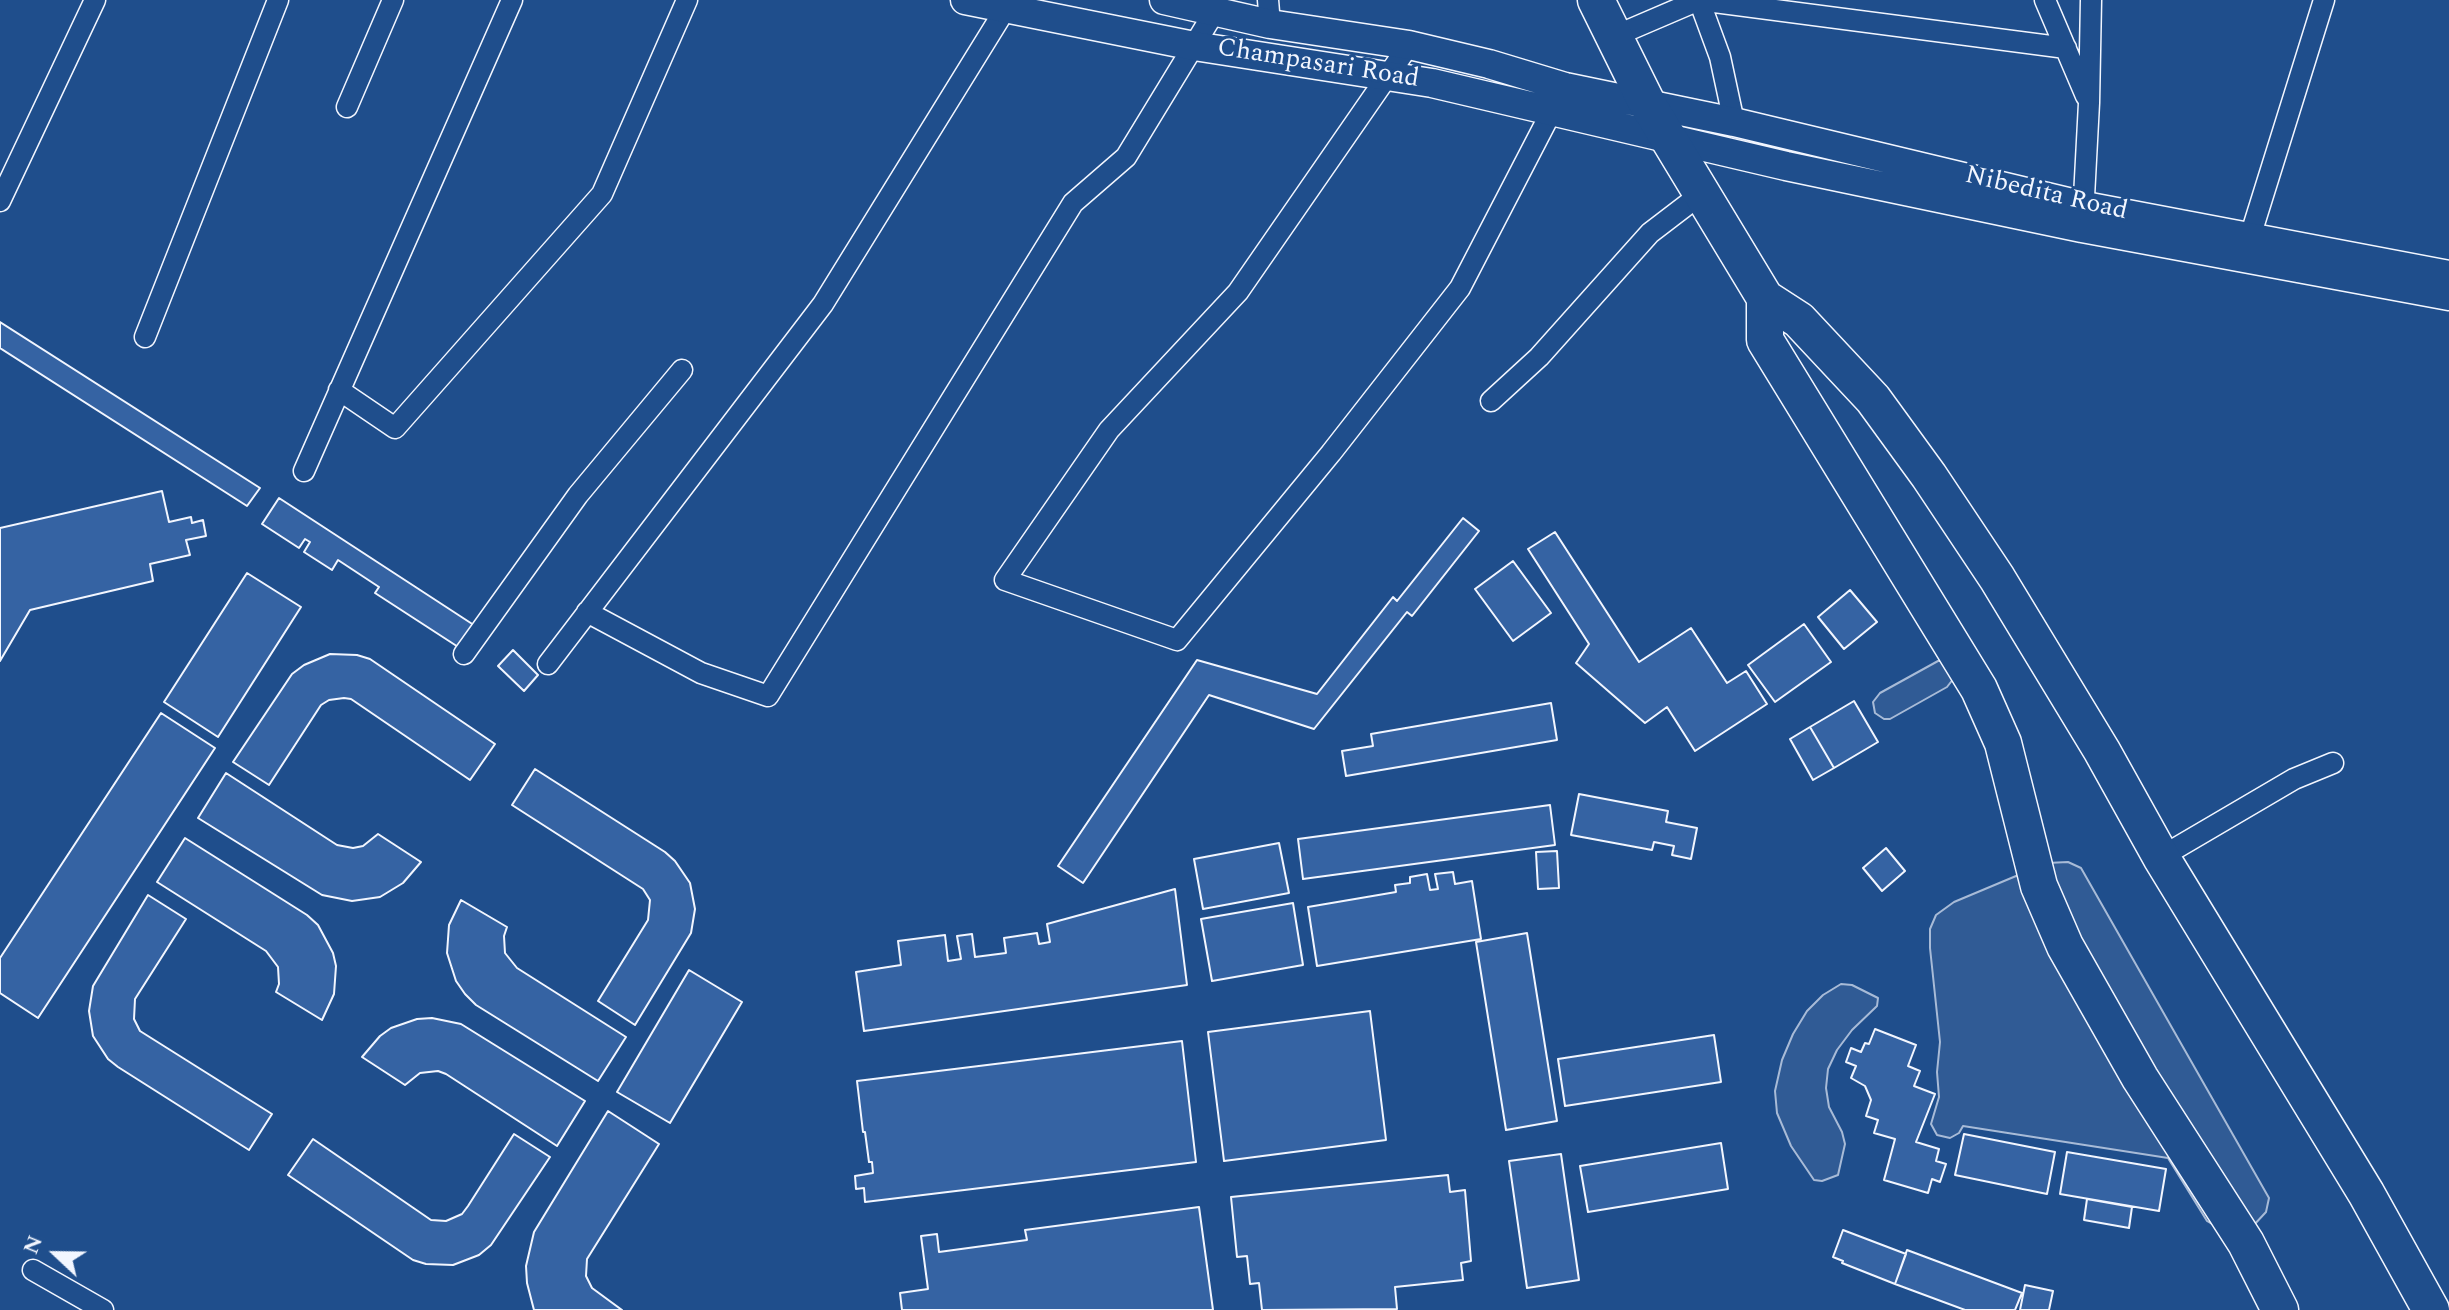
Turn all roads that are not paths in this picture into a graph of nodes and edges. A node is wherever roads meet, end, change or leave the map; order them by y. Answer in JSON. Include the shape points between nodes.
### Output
{"nodes":[{"id":1,"x":95,"y":0,"type":"edge"},
{"id":2,"x":278,"y":0,"type":"edge"},
{"id":3,"x":393,"y":0,"type":"edge"},
{"id":4,"x":512,"y":0,"type":"edge"},
{"id":5,"x":687,"y":0,"type":"edge"},
{"id":6,"x":965,"y":0,"type":"edge"},
{"id":7,"x":1164,"y":0,"type":"edge"},
{"id":8,"x":1596,"y":0,"type":"edge"},
{"id":9,"x":1699,"y":0,"type":"edge"},
{"id":10,"x":2045,"y":0,"type":"edge"},
{"id":11,"x":2091,"y":0,"type":"edge"},
{"id":12,"x":2324,"y":0,"type":"edge"},
{"id":13,"x":1009,"y":4,"type":"edge"},
{"id":14,"x":1215,"y":11,"type":"junction"},
{"id":15,"x":1269,"y":12,"type":"edge"},
{"id":16,"x":1615,"y":36,"type":"junction"},
{"id":17,"x":1409,"y":45,"type":"junction"},
{"id":18,"x":1194,"y":46,"type":"junction"},
{"id":19,"x":2066,"y":48,"type":"junction"},
{"id":20,"x":1388,"y":75,"type":"junction"},
{"id":21,"x":1565,"y":87,"type":"junction"},
{"id":22,"x":1647,"y":103,"type":"junction"},
{"id":23,"x":2089,"y":103,"type":"junction"},
{"id":24,"x":347,"y":107,"type":"dead end"},
{"id":25,"x":1550,"y":113,"type":"junction"},
{"id":26,"x":1734,"y":122,"type":"junction"},
{"id":27,"x":1669,"y":139,"type":"junction"},
{"id":28,"x":1701,"y":194,"type":"junction"},
{"id":29,"x":0,"y":201,"type":"edge"},
{"id":30,"x":2083,"y":217,"type":"junction"},
{"id":31,"x":2250,"y":237,"type":"junction"},
{"id":32,"x":2449,"y":275,"type":"edge"},
{"id":33,"x":2449,"y":296,"type":"edge"},
{"id":34,"x":1765,"y":298,"type":"junction"},
{"id":35,"x":145,"y":337,"type":"dead end"},
{"id":36,"x":682,"y":370,"type":"dead end"},
{"id":37,"x":339,"y":390,"type":"junction"},
{"id":38,"x":1491,"y":401,"type":"dead end"},
{"id":39,"x":304,"y":471,"type":"dead end"},
{"id":40,"x":587,"y":612,"type":"junction"},
{"id":41,"x":464,"y":654,"type":"dead end"},
{"id":42,"x":548,"y":664,"type":"dead end"},
{"id":43,"x":2333,"y":763,"type":"dead end"},
{"id":44,"x":2161,"y":857,"type":"junction"},
{"id":45,"x":33,"y":1270,"type":"dead end"},
{"id":46,"x":103,"y":1310,"type":"edge"},
{"id":47,"x":2280,"y":1310,"type":"edge"},
{"id":48,"x":2431,"y":1310,"type":"edge"}],
"edges":[{"from":1,"to":29,"type":"street"},
{"from":2,"to":35,"type":"street"},
{"from":3,"to":24,"type":"street"},
{"from":4,"to":37,"type":"street"},
{"from":5,"to":37,"type":"street","via":[[602,194],[395,428]]},
{"from":6,"to":13,"type":"street","name":"Champasari Road"},
{"from":7,"to":14,"type":"street","name":"Champasari Road"},
{"from":8,"to":16,"type":"highway"},
{"from":9,"to":16,"type":"street"},
{"from":9,"to":19,"type":"street"},
{"from":9,"to":26,"type":"street","via":[[1720,57]]},
{"from":10,"to":19,"type":"street"},
{"from":11,"to":23,"type":"street"},
{"from":12,"to":31,"type":"street"},
{"from":13,"to":18,"type":"street","name":"Champasari Road"},
{"from":13,"to":40,"type":"street","via":[[823,304]]},
{"from":14,"to":15,"type":"street","name":"Champasari Road"},
{"from":14,"to":18,"type":"street"},
{"from":15,"to":17,"type":"street","name":"Champasari Road"},
{"from":16,"to":22,"type":"highway"},
{"from":17,"to":20,"type":"street"},
{"from":17,"to":21,"type":"street","name":"Champasari Road"},
{"from":18,"to":20,"type":"street","name":"Champasari Road"},
{"from":18,"to":40,"type":"street","via":[[1126,157],[1073,203],[768,696],[701,673]]},
{"from":19,"to":23,"type":"street"},
{"from":20,"to":25,"type":"street","name":"Champasari Road"},
{"from":20,"to":25,"type":"street","via":[[1238,292],[1109,430],[1005,580],[1177,640],[1460,288]]},
{"from":21,"to":22,"type":"street","name":"Champasari Road"},
{"from":21,"to":25,"type":"street"},
{"from":22,"to":26,"type":"street","name":"Nibedita Road"},
{"from":22,"to":27,"type":"highway"},
{"from":23,"to":30,"type":"street"},
{"from":25,"to":27,"type":"street","name":"Champasari Road"},
{"from":26,"to":30,"type":"street","name":"Nibedita Road"},
{"from":27,"to":28,"type":"highway"},
{"from":27,"to":30,"type":"street","name":"Nibedita Road"},
{"from":28,"to":34,"type":"highway"},
{"from":28,"to":38,"type":"street","via":[[1650,233],[1539,357]]},
{"from":30,"to":31,"type":"street","name":"Nibedita Road"},
{"from":30,"to":33,"type":"street","name":"Nibedita Road"},
{"from":31,"to":32,"type":"street","name":"Nibedita Road"},
{"from":34,"to":44,"type":"highway","via":[[1799,320],[1873,399],[1929,476],[2048,661]]},
{"from":34,"to":47,"type":"highway","via":[[1765,340],[1979,689],[2003,743],[2039,886],[2065,946],[2140,1078],[2246,1243]]},
{"from":36,"to":41,"type":"street","via":[[578,495]]},
{"from":37,"to":39,"type":"street"},
{"from":40,"to":42,"type":"street"},
{"from":43,"to":44,"type":"street","via":[[2294,779]]},
{"from":44,"to":48,"type":"highway","via":[[2366,1193]]},
{"from":45,"to":46,"type":"street"}]}
